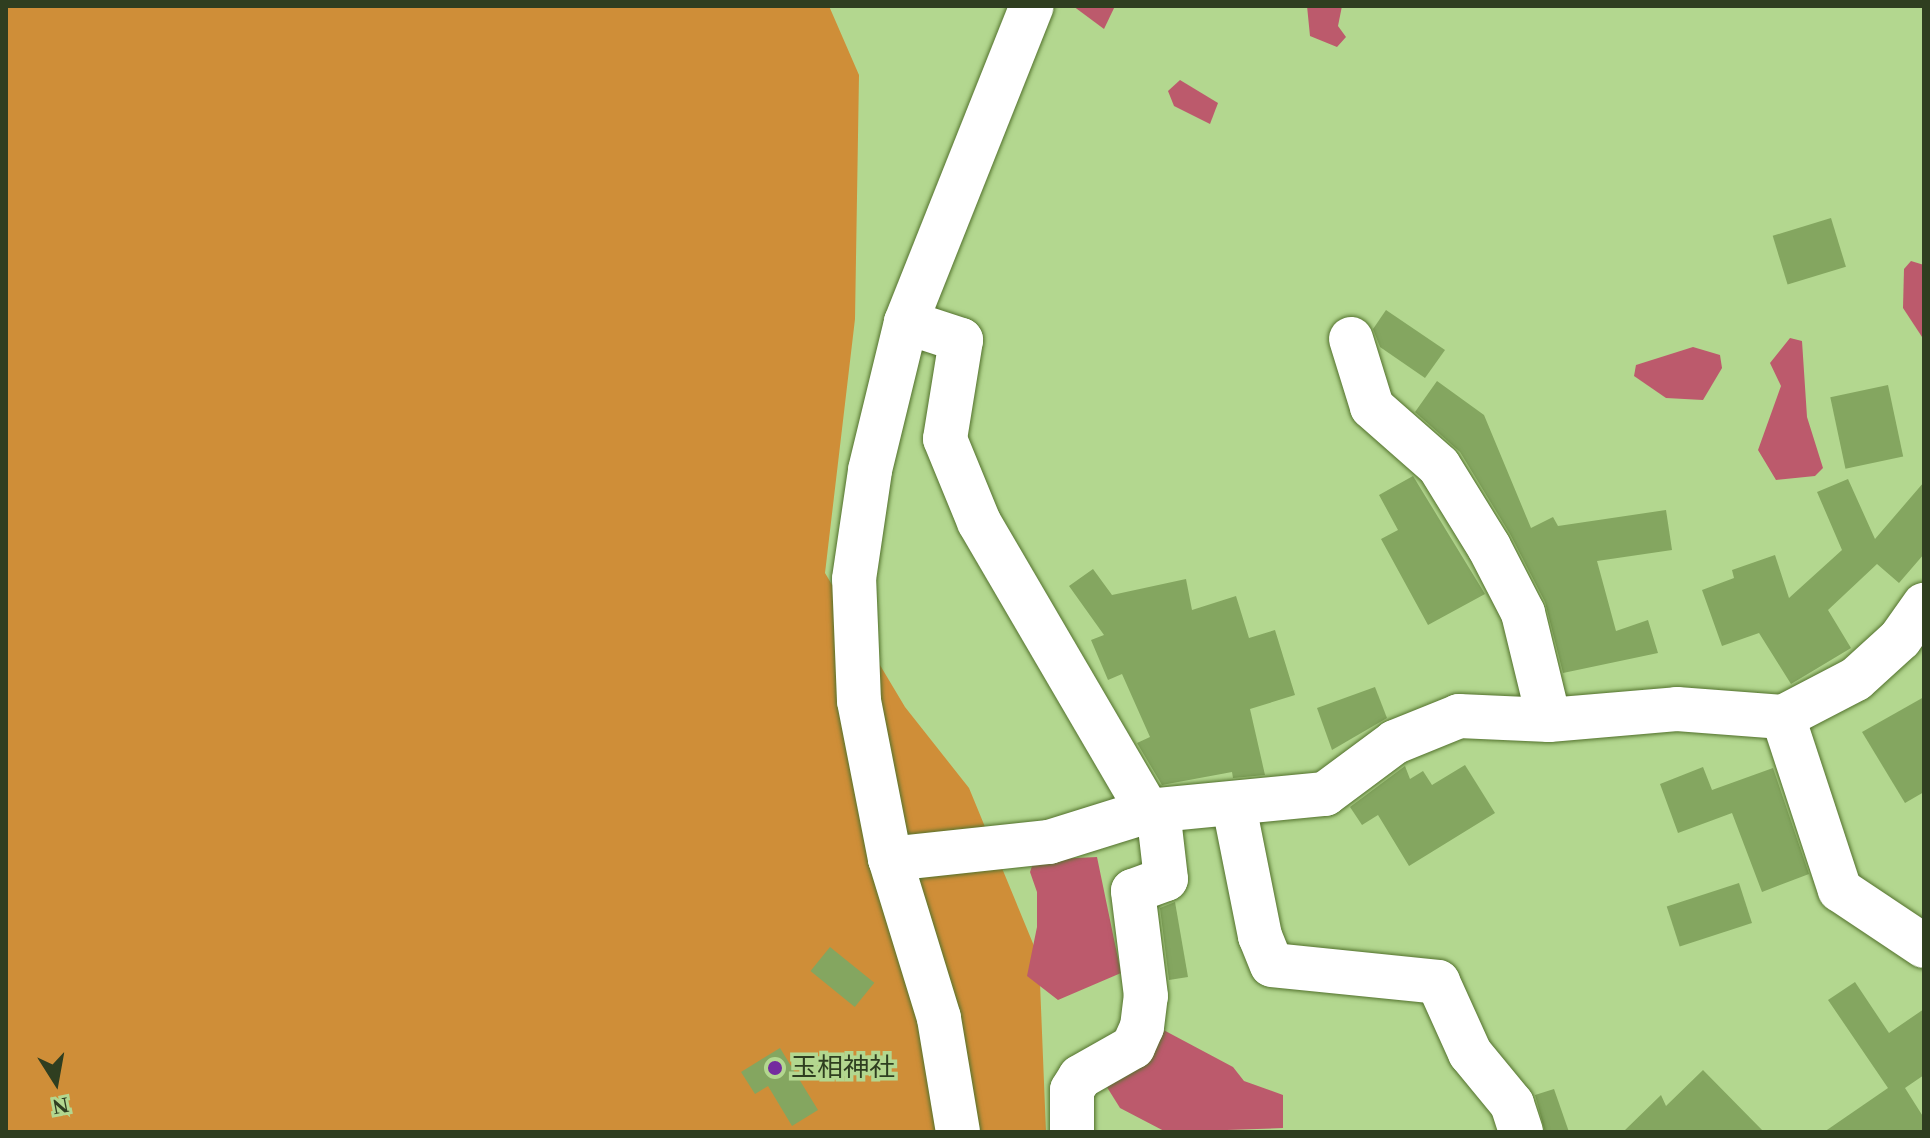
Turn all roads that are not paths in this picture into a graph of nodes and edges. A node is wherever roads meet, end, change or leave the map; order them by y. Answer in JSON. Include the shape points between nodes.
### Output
{"nodes":[{"id":1,"x":1032,"y":6,"type":"edge"},
{"id":2,"x":906,"y":322,"type":"junction"},
{"id":3,"x":1351,"y":339,"type":"dead end"},
{"id":4,"x":1924,"y":605,"type":"edge"},
{"id":5,"x":1783,"y":717,"type":"junction"},
{"id":6,"x":1549,"y":720,"type":"junction"},
{"id":7,"x":1234,"y":806,"type":"junction"},
{"id":8,"x":1153,"y":810,"type":"junction"},
{"id":9,"x":890,"y":859,"type":"junction"},
{"id":10,"x":1924,"y":946,"type":"edge"},
{"id":11,"x":958,"y":1132,"type":"edge"},
{"id":12,"x":1072,"y":1132,"type":"edge"},
{"id":13,"x":1521,"y":1132,"type":"edge"}],
"edges":[{"from":1,"to":2,"type":"street"},
{"from":2,"to":8,"type":"street","via":[[961,340],[945,439],[979,522]]},
{"from":2,"to":9,"type":"street","via":[[870,470],[854,579],[859,701]]},
{"from":3,"to":6,"type":"street","via":[[1372,407],[1455,486],[1503,573],[1523,613]]},
{"from":4,"to":5,"type":"street","via":[[1900,639],[1856,679]]},
{"from":5,"to":6,"type":"street","via":[[1677,709]]},
{"from":5,"to":10,"type":"street","via":[[1840,890]]},
{"from":6,"to":7,"type":"street","via":[[1459,716],[1395,742],[1325,794]]},
{"from":7,"to":8,"type":"street"},
{"from":7,"to":13,"type":"street","via":[[1260,936],[1272,965],[1438,982],[1470,1053],[1497,1079]]},
{"from":8,"to":9,"type":"street","via":[[1049,842]]},
{"from":8,"to":12,"type":"street","via":[[1166,879],[1133,891],[1146,996],[1142,1027],[1133,1047],[1080,1077],[1072,1090]]},
{"from":9,"to":11,"type":"street","via":[[939,1018]]}]}
